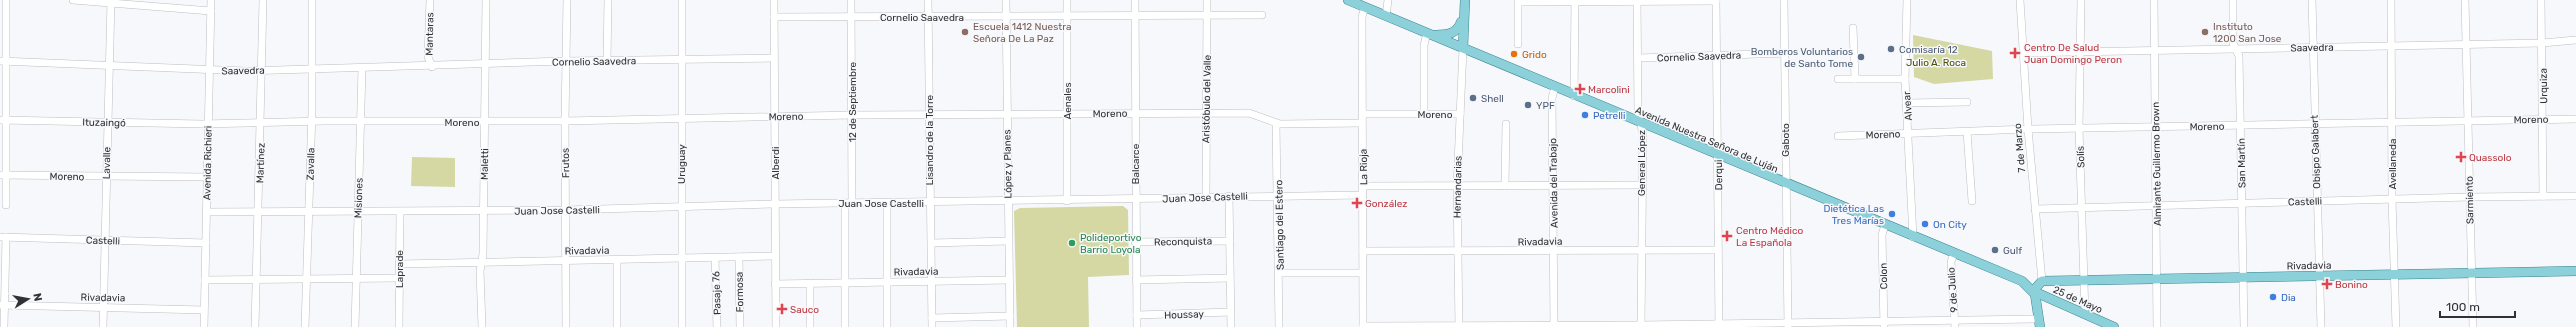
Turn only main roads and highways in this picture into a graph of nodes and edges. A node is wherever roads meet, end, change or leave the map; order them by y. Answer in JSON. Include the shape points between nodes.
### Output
{"nodes":[{"id":1,"x":1348,"y":0,"type":"edge"},
{"id":2,"x":1461,"y":0,"type":"edge"},
{"id":3,"x":1465,"y":0,"type":"edge"},
{"id":4,"x":1461,"y":22,"type":"junction"},
{"id":5,"x":1429,"y":34,"type":"junction"},
{"id":6,"x":1463,"y":48,"type":"junction"},
{"id":7,"x":2576,"y":271,"type":"edge"},
{"id":8,"x":2033,"y":291,"type":"junction"},
{"id":9,"x":2040,"y":323,"type":"edge"},
{"id":10,"x":2114,"y":327,"type":"edge"}],
"edges":[{"from":1,"to":5,"type":"main road","name":"Avenida Nuestra Señora de Luján"},
{"from":2,"to":4,"type":"main road"},
{"from":3,"to":6,"type":"main road"},
{"from":4,"to":5,"type":"main road","via":[[1459,28],[1451,34]]},
{"from":4,"to":6,"type":"main road"},
{"from":5,"to":6,"type":"main road","name":"Avenida Nuestra Señora de Luján"},
{"from":6,"to":8,"type":"main road","name":"Avenida Nuestra Señora de Luján","via":[[2022,281]]},
{"from":7,"to":8,"type":"main road","name":"Rivadavia","via":[[2042,281]]},
{"from":8,"to":9,"type":"main road","via":[[2038,302]]},
{"from":8,"to":10,"type":"main road","name":"25 de Mayo"}]}
